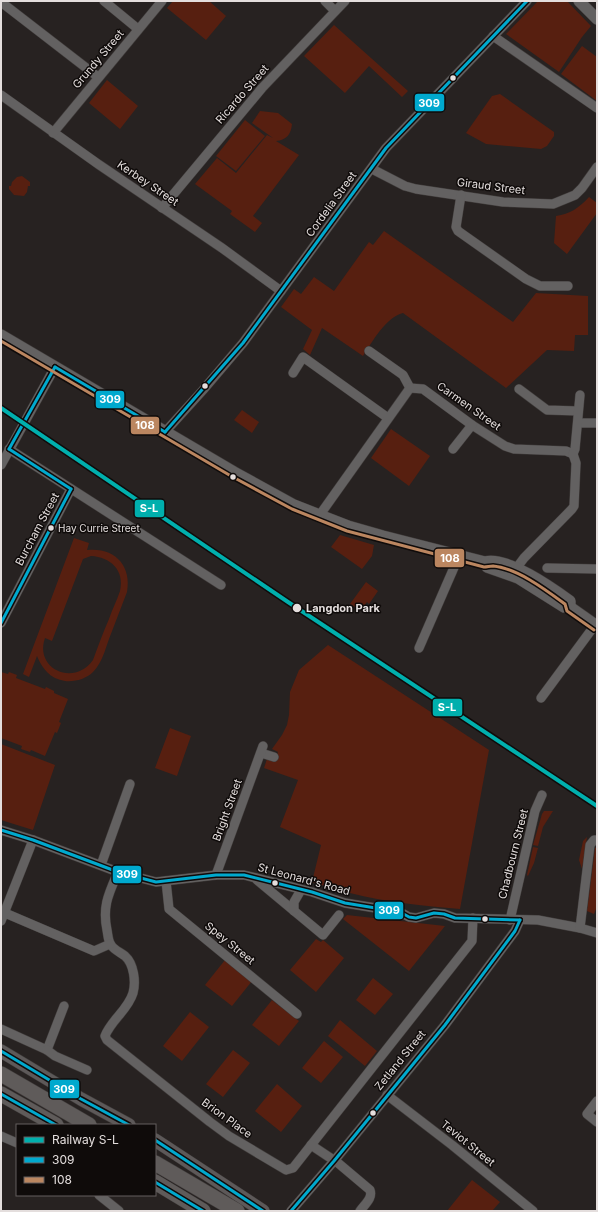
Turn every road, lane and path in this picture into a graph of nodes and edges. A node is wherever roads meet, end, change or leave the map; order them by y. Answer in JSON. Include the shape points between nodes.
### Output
{"nodes":[{"id":1,"x":104,"y":1,"type":"edge"},
{"id":2,"x":162,"y":1,"type":"edge"},
{"id":3,"x":325,"y":1,"type":"edge"},
{"id":4,"x":345,"y":1,"type":"edge"},
{"id":5,"x":527,"y":1,"type":"edge"},
{"id":6,"x":579,"y":1,"type":"edge"},
{"id":7,"x":1,"y":2,"type":"edge"},
{"id":8,"x":335,"y":10,"type":"junction"},
{"id":9,"x":597,"y":19,"type":"edge"},
{"id":10,"x":138,"y":29,"type":"junction"},
{"id":11,"x":493,"y":36,"type":"junction"},
{"id":12,"x":98,"y":77,"type":"junction"},
{"id":13,"x":1,"y":95,"type":"edge"},
{"id":14,"x":597,"y":108,"type":"edge"},
{"id":15,"x":53,"y":133,"type":"junction"},
{"id":16,"x":597,"y":167,"type":"edge"},
{"id":17,"x":372,"y":169,"type":"junction"},
{"id":18,"x":461,"y":195,"type":"junction"},
{"id":19,"x":162,"y":208,"type":"junction"},
{"id":20,"x":568,"y":286,"type":"dead end"},
{"id":21,"x":281,"y":291,"type":"junction"},
{"id":22,"x":1,"y":335,"type":"edge"},
{"id":23,"x":369,"y":351,"type":"dead end"},
{"id":24,"x":55,"y":368,"type":"junction"},
{"id":25,"x":293,"y":373,"type":"dead end"},
{"id":26,"x":410,"y":388,"type":"junction"},
{"id":27,"x":519,"y":389,"type":"dead end"},
{"id":28,"x":580,"y":395,"type":"dead end"},
{"id":29,"x":578,"y":411,"type":"junction"},
{"id":30,"x":388,"y":418,"type":"junction"},
{"id":31,"x":578,"y":422,"type":"junction"},
{"id":32,"x":597,"y":423,"type":"edge"},
{"id":33,"x":472,"y":424,"type":"junction"},
{"id":34,"x":166,"y":432,"type":"junction"},
{"id":35,"x":12,"y":446,"type":"junction"},
{"id":36,"x":453,"y":449,"type":"dead end"},
{"id":37,"x":574,"y":457,"type":"junction"},
{"id":38,"x":1,"y":465,"type":"edge"},
{"id":39,"x":71,"y":489,"type":"junction"},
{"id":40,"x":319,"y":516,"type":"junction"},
{"id":41,"x":459,"y":556,"type":"junction"},
{"id":42,"x":547,"y":568,"type":"dead end"},
{"id":43,"x":597,"y":569,"type":"edge"},
{"id":44,"x":514,"y":572,"type":"junction"},
{"id":45,"x":220,"y":585,"type":"dead end"},
{"id":46,"x":1,"y":623,"type":"edge"},
{"id":47,"x":596,"y":625,"type":"edge"},
{"id":48,"x":419,"y":648,"type":"dead end"},
{"id":49,"x":540,"y":698,"type":"dead end"},
{"id":50,"x":274,"y":756,"type":"dead end"},
{"id":51,"x":130,"y":784,"type":"dead end"},
{"id":52,"x":542,"y":795,"type":"dead end"},
{"id":53,"x":1,"y":830,"type":"edge"},
{"id":54,"x":33,"y":840,"type":"junction"},
{"id":55,"x":597,"y":840,"type":"edge"},
{"id":56,"x":101,"y":865,"type":"junction"},
{"id":57,"x":118,"y":872,"type":"junction"},
{"id":58,"x":216,"y":875,"type":"junction"},
{"id":59,"x":254,"y":878,"type":"junction"},
{"id":60,"x":166,"y":881,"type":"junction"},
{"id":61,"x":301,"y":890,"type":"junction"},
{"id":62,"x":294,"y":911,"type":"junction"},
{"id":63,"x":339,"y":915,"type":"dead end"},
{"id":64,"x":3,"y":917,"type":"edge"},
{"id":65,"x":473,"y":918,"type":"junction"},
{"id":66,"x":515,"y":920,"type":"junction"},
{"id":67,"x":580,"y":928,"type":"junction"},
{"id":68,"x":597,"y":933,"type":"edge"},
{"id":69,"x":110,"y":944,"type":"junction"},
{"id":70,"x":64,"y":1006,"type":"dead end"},
{"id":71,"x":298,"y":1014,"type":"dead end"},
{"id":72,"x":1,"y":1029,"type":"edge"},
{"id":73,"x":47,"y":1050,"type":"junction"},
{"id":74,"x":1,"y":1051,"type":"edge"},
{"id":75,"x":88,"y":1070,"type":"dead end"},
{"id":76,"x":1,"y":1074,"type":"edge"},
{"id":77,"x":1,"y":1094,"type":"edge"},
{"id":78,"x":387,"y":1095,"type":"junction"},
{"id":79,"x":597,"y":1101,"type":"edge"},
{"id":80,"x":597,"y":1122,"type":"edge"},
{"id":81,"x":54,"y":1124,"type":"edge"},
{"id":82,"x":87,"y":1124,"type":"edge"},
{"id":83,"x":127,"y":1124,"type":"edge"},
{"id":84,"x":1,"y":1136,"type":"edge"},
{"id":85,"x":156,"y":1141,"type":"edge"},
{"id":86,"x":16,"y":1143,"type":"edge"},
{"id":87,"x":311,"y":1145,"type":"junction"},
{"id":88,"x":334,"y":1161,"type":"junction"},
{"id":89,"x":156,"y":1164,"type":"edge"},
{"id":90,"x":156,"y":1183,"type":"edge"},
{"id":91,"x":100,"y":1196,"type":"edge"},
{"id":92,"x":119,"y":1211,"type":"edge"},
{"id":93,"x":203,"y":1211,"type":"edge"},
{"id":94,"x":237,"y":1211,"type":"edge"},
{"id":95,"x":263,"y":1211,"type":"edge"},
{"id":96,"x":291,"y":1211,"type":"edge"},
{"id":97,"x":360,"y":1211,"type":"edge"},
{"id":98,"x":533,"y":1211,"type":"edge"}],
"edges":[{"from":1,"to":10,"type":"street"},
{"from":2,"to":10,"type":"street","name":"Grundy Street"},
{"from":3,"to":8,"type":"street"},
{"from":4,"to":8,"type":"street","name":"Ricardo Street"},
{"from":5,"to":11,"type":"street","name":"Cordelia Street"},
{"from":6,"to":9,"type":"street"},
{"from":7,"to":12,"type":"street"},
{"from":8,"to":19,"type":"street","name":"Ricardo Street","via":[[262,88]]},
{"from":10,"to":12,"type":"street","name":"Grundy Street"},
{"from":11,"to":14,"type":"street"},
{"from":11,"to":17,"type":"street","name":"Cordelia Street","via":[[386,148]]},
{"from":12,"to":15,"type":"street","name":"Grundy Street"},
{"from":13,"to":15,"type":"street","name":"Kerbey Street"},
{"from":15,"to":19,"type":"street","name":"Kerbey Street"},
{"from":16,"to":18,"type":"street","name":"Giraud Street","via":[[575,195],[553,204],[503,202]]},
{"from":17,"to":18,"type":"street","name":"Giraud Street","via":[[411,187]]},
{"from":17,"to":21,"type":"street","name":"Cordelia Street"},
{"from":18,"to":20,"type":"street","via":[[456,227],[458,231],[526,279],[540,286]]},
{"from":19,"to":21,"type":"street","name":"Kerbey Street"},
{"from":21,"to":34,"type":"street","name":"Cordelia Street","via":[[243,342]]},
{"from":22,"to":24,"type":"street"},
{"from":23,"to":26,"type":"street","via":[[403,374]]},
{"from":24,"to":34,"type":"street"},
{"from":24,"to":35,"type":"street"},
{"from":25,"to":30,"type":"street","via":[[303,357]]},
{"from":26,"to":30,"type":"street"},
{"from":26,"to":33,"type":"street","name":"Carmen Street","via":[[423,389]]},
{"from":27,"to":29,"type":"street","via":[[547,410]]},
{"from":28,"to":29,"type":"street"},
{"from":29,"to":31,"type":"street"},
{"from":30,"to":40,"type":"street"},
{"from":31,"to":32,"type":"street"},
{"from":31,"to":37,"type":"street"},
{"from":33,"to":36,"type":"street"},
{"from":33,"to":37,"type":"street","name":"Carmen Street","via":[[505,446],[514,449],[566,451]]},
{"from":34,"to":40,"type":"street","via":[[254,484]]},
{"from":35,"to":38,"type":"street"},
{"from":35,"to":39,"type":"street"},
{"from":37,"to":44,"type":"street","via":[[574,506]]},
{"from":39,"to":45,"type":"street"},
{"from":39,"to":46,"type":"street","name":"Burcham Street"},
{"from":40,"to":41,"type":"street"},
{"from":41,"to":44,"type":"street","via":[[485,562],[491,560]]},
{"from":41,"to":48,"type":"street"},
{"from":42,"to":43,"type":"street"},
{"from":44,"to":47,"type":"street","via":[[530,580],[564,607],[570,607]]},
{"from":47,"to":49,"type":"street"},
{"from":50,"to":58,"type":"street","name":"Bright Street","via":[[262,749]]},
{"from":51,"to":56,"type":"street"},
{"from":52,"to":66,"type":"street","name":"Chadbourn Street","via":[[535,811]]},
{"from":53,"to":54,"type":"street","name":"St Leonard's Road"},
{"from":54,"to":56,"type":"street","name":"St Leonard's Road"},
{"from":54,"to":64,"type":"street"},
{"from":55,"to":67,"type":"street","via":[[590,845]]},
{"from":56,"to":57,"type":"street","name":"St Leonard's Road"},
{"from":57,"to":60,"type":"street","name":"St Leonard's Road","via":[[156,882]]},
{"from":57,"to":69,"type":"street","via":[[108,896],[104,916]]},
{"from":58,"to":59,"type":"street","name":"St Leonard's Road","via":[[244,875]]},
{"from":58,"to":60,"type":"street","name":"St Leonard's Road"},
{"from":59,"to":61,"type":"street","name":"St Leonard's Road"},
{"from":59,"to":62,"type":"street"},
{"from":60,"to":71,"type":"street","name":"Spey Street","via":[[169,909]]},
{"from":61,"to":62,"type":"street","via":[[294,902]]},
{"from":61,"to":65,"type":"street","name":"St Leonard's Road","via":[[350,904],[400,912],[409,917],[416,918],[434,913],[455,918]]},
{"from":62,"to":63,"type":"street","via":[[323,935]]},
{"from":64,"to":69,"type":"street","via":[[94,951]]},
{"from":65,"to":66,"type":"street","name":"St Leonard's Road"},
{"from":65,"to":87,"type":"street","name":"Zetland Street","via":[[472,941]]},
{"from":66,"to":67,"type":"street","name":"St Leonard's Road","via":[[538,920]]},
{"from":66,"to":78,"type":"street","name":"Zetland Street","via":[[515,931],[492,963]]},
{"from":67,"to":68,"type":"street","name":"St Leonard's Road"},
{"from":69,"to":87,"type":"street","name":"Brion Place","via":[[130,962],[134,971],[134,983],[133,994],[107,1030],[107,1040],[229,1136],[283,1169],[293,1168]]},
{"from":70,"to":73,"type":"street"},
{"from":72,"to":73,"type":"street"},
{"from":73,"to":75,"type":"street"},
{"from":74,"to":83,"type":"main road"},
{"from":76,"to":82,"type":"highway"},
{"from":77,"to":81,"type":"highway"},
{"from":78,"to":88,"type":"street","name":"Zetland Street"},
{"from":78,"to":98,"type":"street","name":"Teviot Street"},
{"from":79,"to":80,"type":"street","via":[[587,1114]]},
{"from":84,"to":86,"type":"street"},
{"from":85,"to":95,"type":"main road"},
{"from":87,"to":88,"type":"street"},
{"from":88,"to":96,"type":"street","name":"Zetland Street"},
{"from":88,"to":97,"type":"street","via":[[370,1190],[372,1194]]},
{"from":89,"to":94,"type":"highway"},
{"from":90,"to":93,"type":"highway"},
{"from":91,"to":92,"type":"street"}]}
